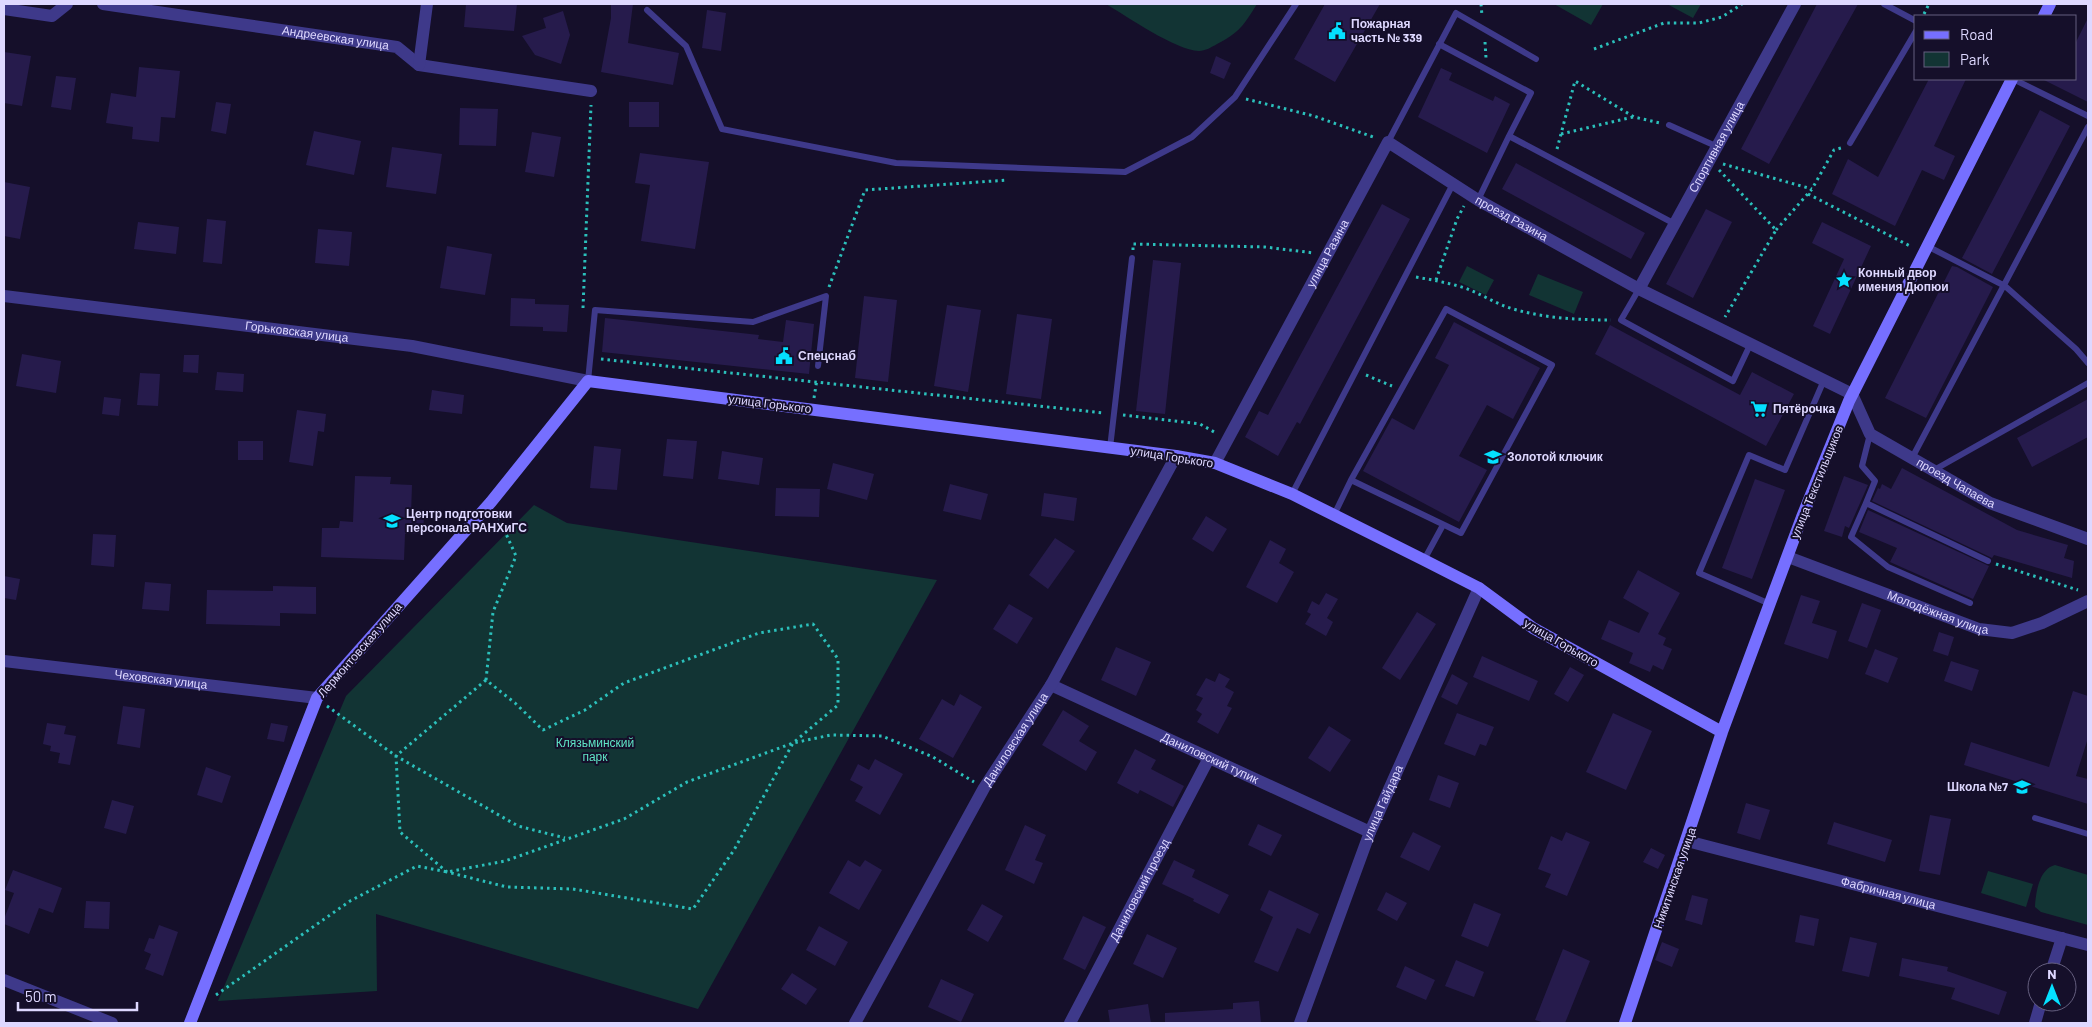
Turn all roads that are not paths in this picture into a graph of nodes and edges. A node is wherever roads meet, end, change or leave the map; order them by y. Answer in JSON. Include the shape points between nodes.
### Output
{"nodes":[{"id":1,"x":67,"y":4,"type":"edge"},
{"id":2,"x":103,"y":4,"type":"edge"},
{"id":3,"x":427,"y":4,"type":"edge"},
{"id":4,"x":1296,"y":4,"type":"edge"},
{"id":5,"x":1795,"y":4,"type":"edge"},
{"id":6,"x":1884,"y":4,"type":"edge"},
{"id":7,"x":4,"y":9,"type":"edge"},
{"id":8,"x":646,"y":10,"type":"dead end"},
{"id":9,"x":1914,"y":20,"type":"edge"},
{"id":10,"x":1914,"y":34,"type":"edge"},
{"id":11,"x":1439,"y":44,"type":"junction"},
{"id":12,"x":1536,"y":59,"type":"dead end"},
{"id":13,"x":419,"y":66,"type":"junction"},
{"id":14,"x":2011,"y":80,"type":"edge"},
{"id":15,"x":2014,"y":80,"type":"edge"},
{"id":16,"x":591,"y":92,"type":"road end"},
{"id":17,"x":2088,"y":116,"type":"edge"},
{"id":18,"x":1669,"y":125,"type":"road end"},
{"id":19,"x":2088,"y":127,"type":"edge"},
{"id":20,"x":1509,"y":136,"type":"junction"},
{"id":21,"x":1388,"y":142,"type":"junction"},
{"id":22,"x":1850,"y":143,"type":"road end"},
{"id":23,"x":1718,"y":147,"type":"junction"},
{"id":24,"x":1453,"y":184,"type":"junction"},
{"id":25,"x":1472,"y":201,"type":"junction"},
{"id":26,"x":1676,"y":224,"type":"junction"},
{"id":27,"x":1926,"y":250,"type":"junction"},
{"id":28,"x":1132,"y":258,"type":"road end"},
{"id":29,"x":2005,"y":286,"type":"junction"},
{"id":30,"x":1639,"y":289,"type":"junction"},
{"id":31,"x":4,"y":296,"type":"edge"},
{"id":32,"x":1750,"y":345,"type":"junction"},
{"id":33,"x":2088,"y":363,"type":"edge"},
{"id":34,"x":818,"y":366,"type":"road end"},
{"id":35,"x":1824,"y":380,"type":"junction"},
{"id":36,"x":588,"y":381,"type":"junction"},
{"id":37,"x":2088,"y":383,"type":"edge"},
{"id":38,"x":1852,"y":394,"type":"junction"},
{"id":39,"x":1870,"y":434,"type":"junction"},
{"id":40,"x":1110,"y":448,"type":"junction"},
{"id":41,"x":1176,"y":456,"type":"junction"},
{"id":42,"x":1912,"y":458,"type":"junction"},
{"id":43,"x":1215,"y":463,"type":"junction"},
{"id":44,"x":1934,"y":470,"type":"junction"},
{"id":45,"x":1351,"y":480,"type":"junction"},
{"id":46,"x":1292,"y":494,"type":"junction"},
{"id":47,"x":1866,"y":503,"type":"junction"},
{"id":48,"x":1334,"y":515,"type":"junction"},
{"id":49,"x":1443,"y":525,"type":"junction"},
{"id":50,"x":2088,"y":539,"type":"edge"},
{"id":51,"x":1788,"y":557,"type":"junction"},
{"id":52,"x":1424,"y":560,"type":"junction"},
{"id":53,"x":1988,"y":561,"type":"road end"},
{"id":54,"x":1478,"y":588,"type":"junction"},
{"id":55,"x":2088,"y":601,"type":"edge"},
{"id":56,"x":1970,"y":603,"type":"dead end"},
{"id":57,"x":1770,"y":604,"type":"junction"},
{"id":58,"x":4,"y":661,"type":"edge"},
{"id":59,"x":1051,"y":684,"type":"junction"},
{"id":60,"x":317,"y":698,"type":"junction"},
{"id":61,"x":1722,"y":732,"type":"junction"},
{"id":62,"x":1209,"y":758,"type":"junction"},
{"id":63,"x":2035,"y":818,"type":"dead end"},
{"id":64,"x":1370,"y":832,"type":"junction"},
{"id":65,"x":2088,"y":834,"type":"edge"},
{"id":66,"x":1687,"y":841,"type":"junction"},
{"id":67,"x":2062,"y":938,"type":"junction"},
{"id":68,"x":2088,"y":946,"type":"edge"},
{"id":69,"x":2054,"y":962,"type":"edge"},
{"id":70,"x":4,"y":980,"type":"edge"},
{"id":71,"x":112,"y":1023,"type":"edge"},
{"id":72,"x":190,"y":1023,"type":"edge"},
{"id":73,"x":856,"y":1023,"type":"edge"},
{"id":74,"x":1070,"y":1023,"type":"edge"},
{"id":75,"x":1300,"y":1023,"type":"edge"},
{"id":76,"x":1625,"y":1023,"type":"edge"}],
"edges":[{"from":1,"to":7,"type":"street","via":[[52,16]]},
{"from":2,"to":13,"type":"street","name":"Андреевская улица","via":[[397,47]]},
{"from":3,"to":13,"type":"street"},
{"from":4,"to":8,"type":"lane","via":[[1236,97],[1192,137],[1125,172],[896,164],[722,128],[686,46]]},
{"from":5,"to":23,"type":"street","name":"Спортивная улица"},
{"from":6,"to":9,"type":"lane"},
{"from":10,"to":22,"type":"lane"},
{"from":11,"to":12,"type":"lane","name":"улица Разина","via":[[1456,13]]},
{"from":11,"to":20,"type":"lane","via":[[1531,93]]},
{"from":11,"to":21,"type":"lane","name":"улица Разина"},
{"from":13,"to":16,"type":"street"},
{"from":14,"to":27,"type":"street","name":"улица Текстильщиков"},
{"from":15,"to":17,"type":"lane"},
{"from":18,"to":23,"type":"lane"},
{"from":19,"to":29,"type":"lane"},
{"from":20,"to":25,"type":"lane"},
{"from":20,"to":26,"type":"lane"},
{"from":21,"to":24,"type":"street","name":"проезд Разина"},
{"from":21,"to":43,"type":"street","name":"улица Разина"},
{"from":23,"to":26,"type":"street","name":"Спортивная улица"},
{"from":24,"to":25,"type":"street","name":"проезд Разина"},
{"from":24,"to":46,"type":"lane"},
{"from":25,"to":30,"type":"street","name":"проезд Разина"},
{"from":26,"to":30,"type":"street","name":"Спортивная улица"},
{"from":27,"to":29,"type":"lane"},
{"from":27,"to":38,"type":"street","name":"улица Текстильщиков"},
{"from":28,"to":40,"type":"lane"},
{"from":29,"to":33,"type":"lane"},
{"from":29,"to":42,"type":"lane"},
{"from":30,"to":32,"type":"street","name":"проезд Разина"},
{"from":30,"to":32,"type":"lane","via":[[1621,320],[1733,381]]},
{"from":31,"to":36,"type":"street","name":"Горьковская улица","via":[[412,346]]},
{"from":32,"to":35,"type":"street","name":"проезд Разина"},
{"from":34,"to":36,"type":"lane","via":[[826,296],[753,322],[595,310]]},
{"from":35,"to":38,"type":"street","name":"проезд Разина"},
{"from":35,"to":57,"type":"lane","via":[[1785,470],[1749,455],[1699,573]]},
{"from":36,"to":40,"type":"street","name":"улица Горького"},
{"from":36,"to":60,"type":"street","name":"Лермонтовская улица","via":[[491,502]]},
{"from":37,"to":44,"type":"lane"},
{"from":38,"to":39,"type":"street"},
{"from":38,"to":51,"type":"street","name":"улица Текстильщиков"},
{"from":39,"to":42,"type":"street","name":"проезд Чапаева"},
{"from":39,"to":47,"type":"lane","via":[[1862,466],[1875,481]]},
{"from":40,"to":41,"type":"street","name":"улица Горького"},
{"from":41,"to":43,"type":"street","name":"улица Горького"},
{"from":41,"to":59,"type":"street","name":"Даниловская улица"},
{"from":42,"to":44,"type":"street","name":"проезд Чапаева"},
{"from":43,"to":46,"type":"street","name":"улица Горького"},
{"from":44,"to":50,"type":"street","name":"проезд Чапаева","via":[[1990,503]]},
{"from":45,"to":48,"type":"lane"},
{"from":45,"to":49,"type":"lane"},
{"from":45,"to":49,"type":"lane","via":[[1446,309],[1552,365],[1461,532]]},
{"from":46,"to":48,"type":"street","name":"улица Горького"},
{"from":47,"to":53,"type":"lane"},
{"from":47,"to":56,"type":"lane","via":[[1850,537],[1888,567]]},
{"from":48,"to":52,"type":"street","name":"улица Горького"},
{"from":49,"to":52,"type":"lane"},
{"from":51,"to":55,"type":"street","name":"Молодёжная улица","via":[[1979,629],[2012,633]]},
{"from":51,"to":57,"type":"street","name":"улица Текстильщиков"},
{"from":52,"to":54,"type":"street","name":"улица Горького"},
{"from":54,"to":61,"type":"street","name":"улица Горького","via":[[1533,628]]},
{"from":54,"to":64,"type":"street","name":"улица Гайдара"},
{"from":57,"to":61,"type":"street","name":"улица Текстильщиков"},
{"from":58,"to":60,"type":"street","name":"Чеховская улица"},
{"from":59,"to":62,"type":"street","name":"Даниловский тупик"},
{"from":59,"to":73,"type":"street","name":"Даниловская улица","via":[[984,788]]},
{"from":60,"to":72,"type":"street","name":"Лермонтовская улица"},
{"from":61,"to":66,"type":"street","name":"Никитинская улица"},
{"from":62,"to":64,"type":"street","name":"Даниловский тупик"},
{"from":62,"to":74,"type":"street","name":"Даниловский проезд"},
{"from":63,"to":65,"type":"lane"},
{"from":64,"to":75,"type":"street","name":"улица Гайдара"},
{"from":66,"to":67,"type":"street","name":"Фабричная улица"},
{"from":66,"to":76,"type":"street","name":"Никитинская улица"},
{"from":67,"to":68,"type":"street","name":"Фабричная улица"},
{"from":67,"to":69,"type":"street"},
{"from":70,"to":71,"type":"street"}]}
